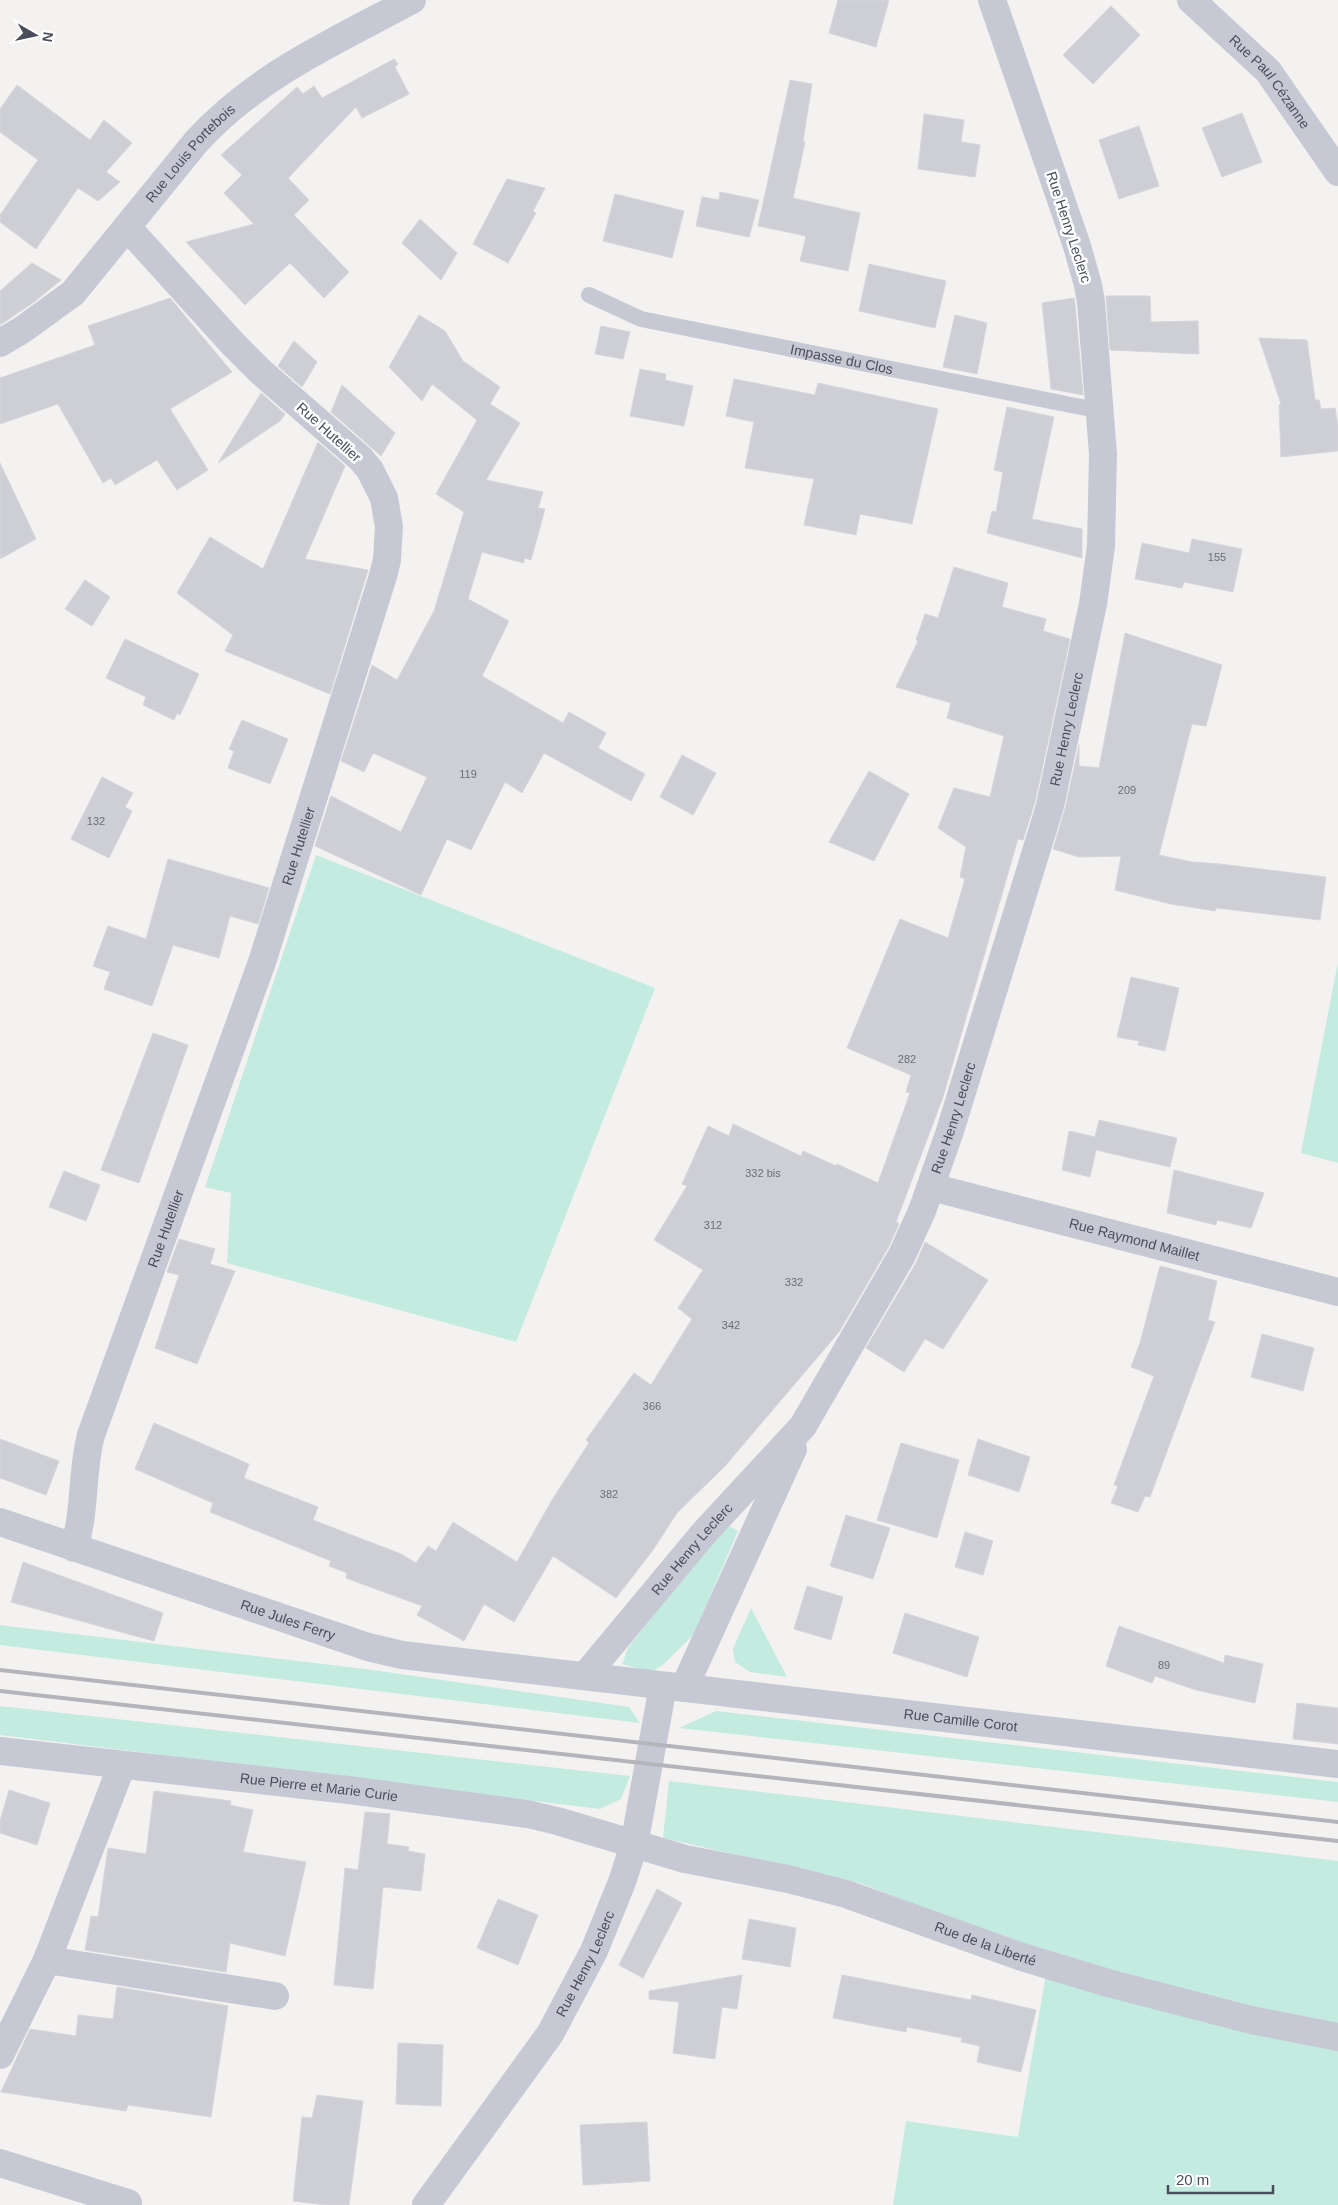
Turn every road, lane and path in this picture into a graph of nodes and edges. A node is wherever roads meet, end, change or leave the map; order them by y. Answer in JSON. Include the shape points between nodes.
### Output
{"nodes":[{"id":1,"x":412,"y":0,"type":"edge"},
{"id":2,"x":992,"y":0,"type":"edge"},
{"id":3,"x":1191,"y":0,"type":"edge"},
{"id":4,"x":1338,"y":172,"type":"edge"},
{"id":5,"x":127,"y":227,"type":"junction"},
{"id":6,"x":589,"y":295,"type":"dead end"},
{"id":7,"x":0,"y":343,"type":"edge"},
{"id":8,"x":1101,"y":411,"type":"junction"},
{"id":9,"x":931,"y":1187,"type":"junction"},
{"id":10,"x":1338,"y":1292,"type":"edge"},
{"id":11,"x":804,"y":1426,"type":"junction"},
{"id":12,"x":0,"y":1522,"type":"edge"},
{"id":13,"x":74,"y":1548,"type":"junction"},
{"id":14,"x":585,"y":1676,"type":"junction"},
{"id":15,"x":674,"y":1687,"type":"junction"},
{"id":16,"x":0,"y":1751,"type":"edge"},
{"id":17,"x":1338,"y":1764,"type":"edge"},
{"id":18,"x":122,"y":1765,"type":"junction"},
{"id":19,"x":634,"y":1845,"type":"junction"},
{"id":20,"x":48,"y":1960,"type":"junction"},
{"id":21,"x":275,"y":1996,"type":"dead end"},
{"id":22,"x":1338,"y":2037,"type":"edge"},
{"id":23,"x":0,"y":2055,"type":"edge"},
{"id":24,"x":0,"y":2163,"type":"edge"},
{"id":25,"x":128,"y":2203,"type":"dead end"},
{"id":26,"x":426,"y":2205,"type":"edge"}],
"edges":[{"from":1,"to":5,"type":"street","name":"Rue Louis Portebois","via":[[276,74],[247,95],[196,142]]},
{"from":2,"to":8,"type":"street","name":"Rue Henry Leclerc","via":[[1088,285]]},
{"from":3,"to":4,"type":"street","name":"Rue Paul Cézanne","via":[[1268,71]]},
{"from":5,"to":7,"type":"street","name":"Rue Louis Portebois","via":[[73,293]]},
{"from":5,"to":13,"type":"street","name":"Rue Hutellier","via":[[242,354],[361,459],[374,476],[384,498],[390,527],[383,576],[273,932],[91,1435],[85,1463],[80,1527]]},
{"from":6,"to":8,"type":"lane","name":"Impasse du Clos","via":[[640,319]]},
{"from":8,"to":9,"type":"street","name":"Rue Henry Leclerc","via":[[1102,501],[1098,572],[1056,780],[966,1084]]},
{"from":9,"to":10,"type":"street","name":"Rue Raymond Maillet"},
{"from":9,"to":11,"type":"street","name":"Rue Henry Leclerc","via":[[890,1279]]},
{"from":11,"to":14,"type":"street","name":"Rue Henry Leclerc","via":[[704,1533]]},
{"from":11,"to":15,"type":"street","name":"Rue Henry Leclerc"},
{"from":12,"to":13,"type":"street","name":"Rue Jules Ferry"},
{"from":13,"to":14,"type":"street","name":"Rue Jules Ferry","via":[[384,1652]]},
{"from":14,"to":15,"type":"street","name":"Rue Camille Corot"},
{"from":15,"to":17,"type":"street","name":"Rue Camille Corot"},
{"from":15,"to":19,"type":"street","name":"Rue Henry Leclerc"},
{"from":16,"to":18,"type":"street","name":"Rue Pierre et Marie Curie"},
{"from":18,"to":19,"type":"street","name":"Rue Pierre et Marie Curie","via":[[503,1810],[557,1821]]},
{"from":18,"to":20,"type":"street"},
{"from":19,"to":22,"type":"street","name":"Rue de la Liberté","via":[[846,1894],[1022,1957],[1108,1983]]},
{"from":19,"to":26,"type":"street","name":"Rue Henry Leclerc","via":[[594,1952],[562,2014]]},
{"from":20,"to":21,"type":"street"},
{"from":20,"to":23,"type":"street"},
{"from":24,"to":25,"type":"street"}]}
